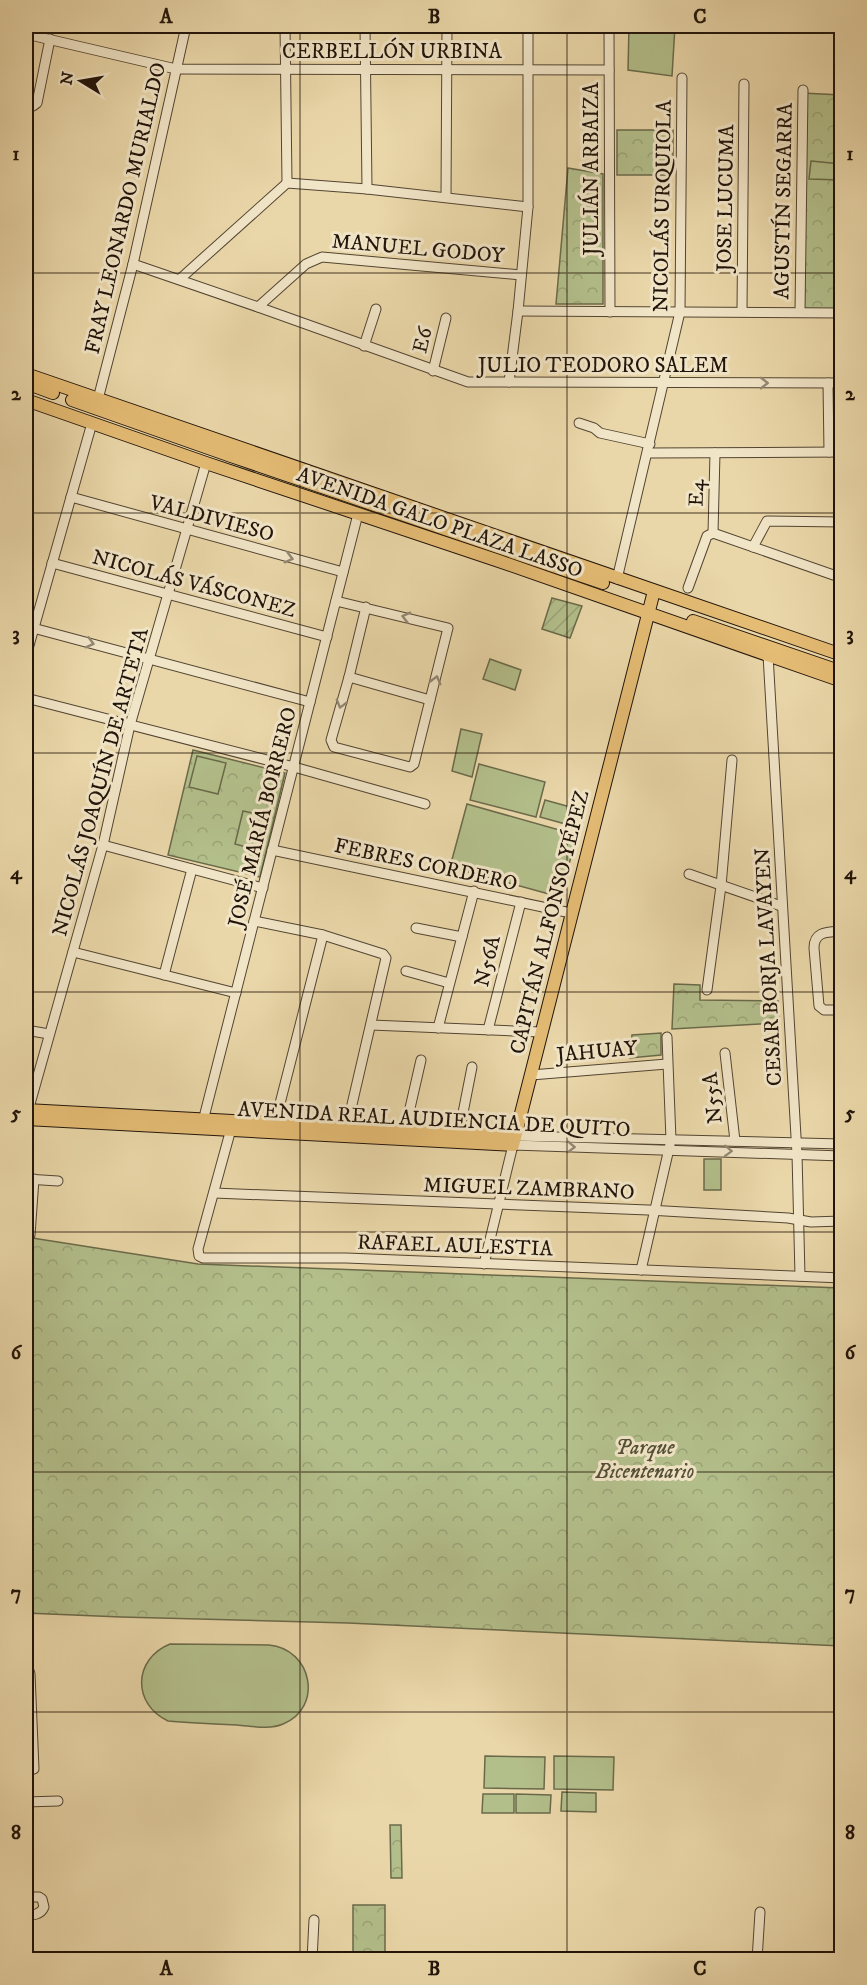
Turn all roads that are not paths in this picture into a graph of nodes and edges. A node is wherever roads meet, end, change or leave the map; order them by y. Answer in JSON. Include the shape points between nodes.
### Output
{"nodes":[{"id":1,"x":186,"y":26,"type":"edge"},
{"id":2,"x":285,"y":26,"type":"edge"},
{"id":3,"x":365,"y":26,"type":"edge"},
{"id":4,"x":447,"y":26,"type":"edge"},
{"id":5,"x":528,"y":26,"type":"edge"},
{"id":6,"x":609,"y":26,"type":"edge"},
{"id":7,"x":26,"y":34,"type":"edge"},
{"id":8,"x":50,"y":39,"type":"junction"},
{"id":9,"x":527,"y":68,"type":"junction"},
{"id":10,"x":176,"y":69,"type":"junction"},
{"id":11,"x":285,"y":69,"type":"junction"},
{"id":12,"x":365,"y":69,"type":"junction"},
{"id":13,"x":447,"y":69,"type":"junction"},
{"id":14,"x":609,"y":69,"type":"junction"},
{"id":15,"x":682,"y":78,"type":"dead end"},
{"id":16,"x":744,"y":84,"type":"dead end"},
{"id":17,"x":803,"y":90,"type":"dead end"},
{"id":18,"x":29,"y":106,"type":"edge"},
{"id":19,"x":287,"y":183,"type":"junction"},
{"id":20,"x":367,"y":189,"type":"junction"},
{"id":21,"x":446,"y":197,"type":"junction"},
{"id":22,"x":528,"y":207,"type":"junction"},
{"id":23,"x":133,"y":264,"type":"junction"},
{"id":24,"x":520,"y":275,"type":"junction"},
{"id":25,"x":180,"y":279,"type":"junction"},
{"id":26,"x":258,"y":307,"type":"junction"},
{"id":27,"x":376,"y":309,"type":"dead end"},
{"id":28,"x":518,"y":311,"type":"junction"},
{"id":29,"x":742,"y":311,"type":"junction"},
{"id":30,"x":610,"y":312,"type":"junction"},
{"id":31,"x":680,"y":312,"type":"junction"},
{"id":32,"x":800,"y":312,"type":"junction"},
{"id":33,"x":842,"y":313,"type":"edge"},
{"id":34,"x":446,"y":318,"type":"dead end"},
{"id":35,"x":364,"y":346,"type":"junction"},
{"id":36,"x":433,"y":371,"type":"junction"},
{"id":37,"x":26,"y":374,"type":"edge"},
{"id":38,"x":509,"y":382,"type":"junction"},
{"id":39,"x":842,"y":382,"type":"edge"},
{"id":40,"x":26,"y":383,"type":"edge"},
{"id":41,"x":664,"y":383,"type":"junction"},
{"id":42,"x":828,"y":383,"type":"junction"},
{"id":43,"x":26,"y":392,"type":"edge"},
{"id":44,"x":98,"y":399,"type":"junction"},
{"id":45,"x":26,"y":400,"type":"edge"},
{"id":46,"x":92,"y":423,"type":"junction"},
{"id":47,"x":579,"y":423,"type":"dead end"},
{"id":48,"x":649,"y":448,"type":"junction"},
{"id":49,"x":829,"y":452,"type":"junction"},
{"id":50,"x":842,"y":452,"type":"edge"},
{"id":51,"x":715,"y":453,"type":"junction"},
{"id":52,"x":206,"y":463,"type":"junction"},
{"id":53,"x":71,"y":497,"type":"junction"},
{"id":54,"x":358,"y":514,"type":"junction"},
{"id":55,"x":842,"y":522,"type":"edge"},
{"id":56,"x":187,"y":529,"type":"junction"},
{"id":57,"x":713,"y":533,"type":"junction"},
{"id":58,"x":753,"y":547,"type":"junction"},
{"id":59,"x":52,"y":563,"type":"junction"},
{"id":60,"x":343,"y":572,"type":"junction"},
{"id":61,"x":842,"y":578,"type":"edge"},
{"id":62,"x":617,"y":579,"type":"junction"},
{"id":63,"x":688,"y":588,"type":"dead end"},
{"id":64,"x":169,"y":594,"type":"junction"},
{"id":65,"x":336,"y":601,"type":"junction"},
{"id":66,"x":650,"y":602,"type":"junction"},
{"id":67,"x":366,"y":607,"type":"junction"},
{"id":68,"x":33,"y":628,"type":"junction"},
{"id":69,"x":327,"y":637,"type":"junction"},
{"id":70,"x":842,"y":655,"type":"edge"},
{"id":71,"x":26,"y":656,"type":"edge"},
{"id":72,"x":768,"y":656,"type":"junction"},
{"id":73,"x":150,"y":659,"type":"junction"},
{"id":74,"x":842,"y":663,"type":"edge"},
{"id":75,"x":842,"y":672,"type":"edge"},
{"id":76,"x":349,"y":677,"type":"junction"},
{"id":77,"x":842,"y":681,"type":"edge"},
{"id":78,"x":26,"y":698,"type":"edge"},
{"id":79,"x":430,"y":700,"type":"junction"},
{"id":80,"x":310,"y":702,"type":"junction"},
{"id":81,"x":130,"y":725,"type":"junction"},
{"id":82,"x":732,"y":760,"type":"dead end"},
{"id":83,"x":294,"y":766,"type":"junction"},
{"id":84,"x":425,"y":804,"type":"dead end"},
{"id":85,"x":103,"y":845,"type":"junction"},
{"id":86,"x":272,"y":850,"type":"junction"},
{"id":87,"x":192,"y":870,"type":"junction"},
{"id":88,"x":689,"y":874,"type":"dead end"},
{"id":89,"x":721,"y":886,"type":"junction"},
{"id":90,"x":263,"y":888,"type":"junction"},
{"id":91,"x":474,"y":891,"type":"junction"},
{"id":92,"x":521,"y":902,"type":"junction"},
{"id":93,"x":782,"y":906,"type":"junction"},
{"id":94,"x":572,"y":913,"type":"junction"},
{"id":95,"x":254,"y":921,"type":"junction"},
{"id":96,"x":416,"y":928,"type":"dead end"},
{"id":97,"x":842,"y":931,"type":"edge"},
{"id":98,"x":323,"y":935,"type":"junction"},
{"id":99,"x":462,"y":937,"type":"junction"},
{"id":100,"x":74,"y":952,"type":"junction"},
{"id":101,"x":406,"y":971,"type":"dead end"},
{"id":102,"x":164,"y":975,"type":"junction"},
{"id":103,"x":449,"y":984,"type":"junction"},
{"id":104,"x":707,"y":990,"type":"dead end"},
{"id":105,"x":236,"y":993,"type":"junction"},
{"id":106,"x":842,"y":1010,"type":"edge"},
{"id":107,"x":371,"y":1025,"type":"junction"},
{"id":108,"x":438,"y":1028,"type":"junction"},
{"id":109,"x":26,"y":1030,"type":"edge"},
{"id":110,"x":488,"y":1030,"type":"junction"},
{"id":111,"x":541,"y":1032,"type":"junction"},
{"id":112,"x":49,"y":1034,"type":"junction"},
{"id":113,"x":667,"y":1037,"type":"dead end"},
{"id":114,"x":726,"y":1053,"type":"dead end"},
{"id":115,"x":421,"y":1060,"type":"dead end"},
{"id":116,"x":667,"y":1064,"type":"junction"},
{"id":117,"x":472,"y":1066,"type":"dead end"},
{"id":118,"x":531,"y":1075,"type":"junction"},
{"id":119,"x":26,"y":1114,"type":"edge"},
{"id":120,"x":276,"y":1123,"type":"junction"},
{"id":121,"x":203,"y":1124,"type":"junction"},
{"id":122,"x":347,"y":1126,"type":"junction"},
{"id":123,"x":231,"y":1129,"type":"junction"},
{"id":124,"x":405,"y":1130,"type":"junction"},
{"id":125,"x":459,"y":1133,"type":"junction"},
{"id":126,"x":514,"y":1140,"type":"junction"},
{"id":127,"x":735,"y":1140,"type":"junction"},
{"id":128,"x":796,"y":1143,"type":"junction"},
{"id":129,"x":842,"y":1144,"type":"edge"},
{"id":130,"x":670,"y":1145,"type":"junction"},
{"id":131,"x":797,"y":1154,"type":"junction"},
{"id":132,"x":842,"y":1156,"type":"edge"},
{"id":133,"x":30,"y":1179,"type":"edge"},
{"id":134,"x":58,"y":1181,"type":"dead end"},
{"id":135,"x":214,"y":1193,"type":"junction"},
{"id":136,"x":498,"y":1205,"type":"junction"},
{"id":137,"x":653,"y":1210,"type":"junction"},
{"id":138,"x":800,"y":1221,"type":"junction"},
{"id":139,"x":842,"y":1221,"type":"edge"},
{"id":140,"x":30,"y":1235,"type":"dead end"},
{"id":141,"x":484,"y":1264,"type":"junction"},
{"id":142,"x":641,"y":1270,"type":"junction"},
{"id":143,"x":800,"y":1276,"type":"junction"},
{"id":144,"x":842,"y":1278,"type":"edge"},
{"id":145,"x":26,"y":1670,"type":"edge"},
{"id":146,"x":29,"y":1727,"type":"edge"},
{"id":147,"x":34,"y":1769,"type":"dead end"},
{"id":148,"x":58,"y":1801,"type":"dead end"},
{"id":149,"x":26,"y":1802,"type":"edge"},
{"id":150,"x":26,"y":1897,"type":"edge"},
{"id":151,"x":26,"y":1912,"type":"edge"},
{"id":152,"x":760,"y":1912,"type":"dead end"},
{"id":153,"x":314,"y":1920,"type":"dead end"},
{"id":154,"x":312,"y":1959,"type":"edge"},
{"id":155,"x":757,"y":1959,"type":"edge"}],
"edges":[{"from":1,"to":10,"type":"street","name":"FRAY LEONARDO MURIALDO"},
{"from":2,"to":11,"type":"street"},
{"from":3,"to":12,"type":"street"},
{"from":4,"to":13,"type":"street"},
{"from":5,"to":9,"type":"street"},
{"from":6,"to":14,"type":"street","name":"JULIÁN ARBAIZA"},
{"from":7,"to":8,"type":"street","name":"CERBELLÓN URBINA"},
{"from":8,"to":10,"type":"street","name":"CERBELLÓN URBINA"},
{"from":8,"to":18,"type":"street","via":[[37,103]]},
{"from":9,"to":13,"type":"street","name":"CERBELLÓN URBINA"},
{"from":9,"to":14,"type":"street","name":"CERBELLÓN URBINA"},
{"from":9,"to":22,"type":"street"},
{"from":10,"to":11,"type":"street","name":"CERBELLÓN URBINA"},
{"from":10,"to":23,"type":"street","name":"FRAY LEONARDO MURIALDO"},
{"from":11,"to":12,"type":"street","name":"CERBELLÓN URBINA"},
{"from":11,"to":19,"type":"street"},
{"from":12,"to":13,"type":"street","name":"CERBELLÓN URBINA"},
{"from":12,"to":20,"type":"street"},
{"from":13,"to":21,"type":"street"},
{"from":14,"to":30,"type":"street","name":"JULIÁN ARBAIZA"},
{"from":15,"to":31,"type":"street","name":"NICOLÁS URQUIOLA"},
{"from":16,"to":29,"type":"street","name":"JOSE LUCUMA"},
{"from":17,"to":32,"type":"street","name":"AGUSTÍN SEGARRA"},
{"from":19,"to":20,"type":"street"},
{"from":19,"to":25,"type":"street"},
{"from":20,"to":21,"type":"street"},
{"from":21,"to":22,"type":"street"},
{"from":22,"to":24,"type":"street"},
{"from":23,"to":25,"type":"street","name":"JULIO TEODORO SALEM"},
{"from":23,"to":44,"type":"street","name":"FRAY LEONARDO MURIALDO"},
{"from":24,"to":26,"type":"street","name":"MANUEL GODOY","via":[[322,257],[306,264]]},
{"from":24,"to":28,"type":"street"},
{"from":25,"to":26,"type":"street","name":"JULIO TEODORO SALEM"},
{"from":26,"to":35,"type":"street","name":"JULIO TEODORO SALEM"},
{"from":27,"to":35,"type":"street"},
{"from":28,"to":30,"type":"street"},
{"from":28,"to":38,"type":"street"},
{"from":29,"to":31,"type":"street"},
{"from":29,"to":32,"type":"street"},
{"from":30,"to":31,"type":"street"},
{"from":31,"to":41,"type":"street","name":"NICOLÁS URQUIOLA"},
{"from":32,"to":33,"type":"street"},
{"from":34,"to":36,"type":"street","name":"E6"},
{"from":35,"to":36,"type":"street","name":"JULIO TEODORO SALEM"},
{"from":36,"to":38,"type":"street","name":"JULIO TEODORO SALEM","via":[[468,382]]},
{"from":37,"to":44,"type":"main road","name":"AVENIDA GALO PLAZA LASSO"},
{"from":38,"to":41,"type":"street","name":"JULIO TEODORO SALEM"},
{"from":39,"to":42,"type":"street","name":"JULIO TEODORO SALEM"},
{"from":40,"to":66,"type":"main road","name":"AVENIDA GALO PLAZA LASSO"},
{"from":41,"to":42,"type":"street","name":"JULIO TEODORO SALEM","one_way":true},
{"from":41,"to":48,"type":"street","name":"NICOLÁS URQUIOLA"},
{"from":42,"to":49,"type":"street"},
{"from":43,"to":66,"type":"main road","name":"AVENIDA GALO PLAZA LASSO","via":[[272,478]]},
{"from":44,"to":62,"type":"main road","name":"AVENIDA GALO PLAZA LASSO"},
{"from":45,"to":46,"type":"main road","name":"AVENIDA GALO PLAZA LASSO"},
{"from":46,"to":52,"type":"main road","name":"AVENIDA GALO PLAZA LASSO"},
{"from":46,"to":53,"type":"street"},
{"from":47,"to":48,"type":"street"},
{"from":48,"to":51,"type":"street"},
{"from":48,"to":62,"type":"street","name":"NICOLÁS URQUIOLA"},
{"from":49,"to":50,"type":"street"},
{"from":49,"to":51,"type":"street"},
{"from":51,"to":57,"type":"street","name":"E4"},
{"from":52,"to":54,"type":"main road","name":"AVENIDA GALO PLAZA LASSO"},
{"from":52,"to":56,"type":"street","name":"NICOLÁS JOAQUÍN DE ARTETA"},
{"from":53,"to":56,"type":"street","name":"VALDIVIESO"},
{"from":53,"to":59,"type":"street"},
{"from":54,"to":60,"type":"street","name":"JOSÉ MARÍA BORRERO"},
{"from":54,"to":66,"type":"main road","name":"AVENIDA GALO PLAZA LASSO","via":[[496,560]]},
{"from":55,"to":58,"type":"street","via":[[767,521]]},
{"from":56,"to":60,"type":"street","name":"VALDIVIESO","one_way":true},
{"from":56,"to":64,"type":"street","name":"NICOLÁS JOAQUÍN DE ARTETA"},
{"from":57,"to":58,"type":"street"},
{"from":57,"to":63,"type":"street","via":[[707,536]]},
{"from":58,"to":61,"type":"street"},
{"from":59,"to":64,"type":"street","name":"NICOLÁS VÁSCONEZ"},
{"from":59,"to":68,"type":"street"},
{"from":60,"to":65,"type":"street","name":"JOSÉ MARÍA BORRERO"},
{"from":62,"to":66,"type":"main road","name":"AVENIDA GALO PLAZA LASSO"},
{"from":64,"to":69,"type":"street","name":"NICOLÁS VÁSCONEZ"},
{"from":64,"to":73,"type":"street","name":"NICOLÁS JOAQUÍN DE ARTETA"},
{"from":65,"to":67,"type":"street"},
{"from":65,"to":69,"type":"street","name":"JOSÉ MARÍA BORRERO"},
{"from":66,"to":70,"type":"main road","name":"AVENIDA GALO PLAZA LASSO"},
{"from":66,"to":72,"type":"main road","name":"AVENIDA GALO PLAZA LASSO"},
{"from":66,"to":74,"type":"main road","name":"AVENIDA GALO PLAZA LASSO"},
{"from":66,"to":75,"type":"main road","name":"AVENIDA GALO PLAZA LASSO"},
{"from":66,"to":94,"type":"main road","name":"CAPITÁN ALFONSO YÉPEZ"},
{"from":67,"to":76,"type":"street"},
{"from":79,"to":67,"type":"street","one_way":true,"via":[[448,628]]},
{"from":68,"to":71,"type":"street"},
{"from":68,"to":73,"type":"street","one_way":true},
{"from":69,"to":80,"type":"street","name":"JOSÉ MARÍA BORRERO"},
{"from":72,"to":77,"type":"main road","name":"AVENIDA GALO PLAZA LASSO"},
{"from":72,"to":93,"type":"street","name":"CESAR BORJA LAVAYEN"},
{"from":73,"to":80,"type":"street"},
{"from":73,"to":81,"type":"street","name":"NICOLÁS JOAQUÍN DE ARTETA"},
{"from":76,"to":79,"type":"street"},
{"from":76,"to":79,"type":"street","one_way":true,"via":[[331,740],[334,747],[412,766]]},
{"from":78,"to":81,"type":"street"},
{"from":80,"to":83,"type":"street","name":"JOSÉ MARÍA BORRERO"},
{"from":81,"to":83,"type":"street"},
{"from":81,"to":85,"type":"street","name":"NICOLÁS JOAQUÍN DE ARTETA"},
{"from":82,"to":89,"type":"street"},
{"from":83,"to":84,"type":"street"},
{"from":83,"to":86,"type":"street","name":"JOSÉ MARÍA BORRERO"},
{"from":85,"to":87,"type":"street"},
{"from":85,"to":100,"type":"street","name":"NICOLÁS JOAQUÍN DE ARTETA"},
{"from":86,"to":90,"type":"street","name":"JOSÉ MARÍA BORRERO"},
{"from":86,"to":91,"type":"street","name":"FEBRES CORDERO"},
{"from":87,"to":90,"type":"street"},
{"from":87,"to":102,"type":"street"},
{"from":88,"to":89,"type":"street"},
{"from":89,"to":93,"type":"street"},
{"from":89,"to":104,"type":"street"},
{"from":90,"to":95,"type":"street","name":"JOSÉ MARÍA BORRERO"},
{"from":91,"to":92,"type":"street","name":"FEBRES CORDERO"},
{"from":91,"to":99,"type":"street"},
{"from":92,"to":94,"type":"street","name":"FEBRES CORDERO"},
{"from":92,"to":110,"type":"street","name":"N56A"},
{"from":93,"to":128,"type":"street","name":"CESAR BORJA LAVAYEN"},
{"from":94,"to":111,"type":"main road","name":"CAPITÁN ALFONSO YÉPEZ"},
{"from":95,"to":98,"type":"street"},
{"from":95,"to":105,"type":"street","name":"JOSÉ MARÍA BORRERO"},
{"from":96,"to":99,"type":"street"},
{"from":97,"to":106,"type":"street","via":[[822,933],[814,942],[819,1006],[824,1010]]},
{"from":98,"to":107,"type":"street","via":[[386,958]]},
{"from":98,"to":120,"type":"street"},
{"from":99,"to":103,"type":"street"},
{"from":100,"to":102,"type":"street"},
{"from":100,"to":112,"type":"street","name":"NICOLÁS JOAQUÍN DE ARTETA"},
{"from":101,"to":103,"type":"street"},
{"from":102,"to":105,"type":"street"},
{"from":103,"to":108,"type":"street"},
{"from":105,"to":121,"type":"street","name":"JOSÉ MARÍA BORRERO"},
{"from":107,"to":108,"type":"street"},
{"from":107,"to":122,"type":"street"},
{"from":108,"to":110,"type":"street"},
{"from":109,"to":112,"type":"street"},
{"from":110,"to":111,"type":"street"},
{"from":111,"to":118,"type":"main road","name":"CAPITÁN ALFONSO YÉPEZ"},
{"from":112,"to":119,"type":"street","name":"NICOLÁS JOAQUÍN DE ARTETA"},
{"from":113,"to":116,"type":"street"},
{"from":114,"to":127,"type":"street","name":"N55A"},
{"from":115,"to":124,"type":"street"},
{"from":116,"to":118,"type":"street","name":"JAHUAY"},
{"from":116,"to":130,"type":"street"},
{"from":117,"to":125,"type":"street"},
{"from":118,"to":126,"type":"main road","name":"CAPITÁN ALFONSO YÉPEZ"},
{"from":119,"to":121,"type":"main road","name":"AVENIDA REAL AUDIENCIA DE QUITO"},
{"from":120,"to":121,"type":"main road","name":"AVENIDA REAL AUDIENCIA DE QUITO"},
{"from":120,"to":122,"type":"main road","name":"AVENIDA REAL AUDIENCIA DE QUITO"},
{"from":121,"to":123,"type":"main road","name":"AVENIDA REAL AUDIENCIA DE QUITO"},
{"from":122,"to":124,"type":"main road","name":"AVENIDA REAL AUDIENCIA DE QUITO"},
{"from":123,"to":126,"type":"main road","name":"AVENIDA REAL AUDIENCIA DE QUITO"},
{"from":123,"to":135,"type":"street","name":"RAFAEL AULESTIA"},
{"from":124,"to":125,"type":"main road","name":"AVENIDA REAL AUDIENCIA DE QUITO"},
{"from":125,"to":126,"type":"main road","name":"AVENIDA REAL AUDIENCIA DE QUITO"},
{"from":126,"to":130,"type":"street","name":"AVENIDA REAL AUDIENCIA DE QUITO"},
{"from":126,"to":136,"type":"street","name":"CAPITÁN ALFONSO YÉPEZ"},
{"from":127,"to":128,"type":"street","name":"AVENIDA REAL AUDIENCIA DE QUITO"},
{"from":127,"to":130,"type":"street","name":"AVENIDA REAL AUDIENCIA DE QUITO"},
{"from":128,"to":129,"type":"street","name":"AVENIDA REAL AUDIENCIA DE QUITO"},
{"from":128,"to":131,"type":"street","name":"CESAR BORJA LAVAYEN"},
{"from":130,"to":131,"type":"street","name":"AVENIDA REAL AUDIENCIA DE QUITO","one_way":true},
{"from":130,"to":137,"type":"street"},
{"from":131,"to":132,"type":"street","name":"AVENIDA REAL AUDIENCIA DE QUITO"},
{"from":131,"to":138,"type":"street","name":"CESAR BORJA LAVAYEN"},
{"from":133,"to":134,"type":"street"},
{"from":133,"to":140,"type":"street"},
{"from":135,"to":136,"type":"street","name":"MIGUEL ZAMBRANO"},
{"from":135,"to":141,"type":"street","name":"RAFAEL AULESTIA","via":[[198,1249],[202,1258],[346,1258]]},
{"from":136,"to":137,"type":"street","name":"MIGUEL ZAMBRANO"},
{"from":136,"to":141,"type":"street","name":"CAPITÁN ALFONSO YÉPEZ"},
{"from":137,"to":138,"type":"street","name":"MIGUEL ZAMBRANO"},
{"from":137,"to":142,"type":"street"},
{"from":138,"to":139,"type":"street","name":"MIGUEL ZAMBRANO"},
{"from":138,"to":143,"type":"street","name":"CESAR BORJA LAVAYEN"},
{"from":141,"to":142,"type":"street","name":"RAFAEL AULESTIA"},
{"from":142,"to":143,"type":"street","name":"RAFAEL AULESTIA"},
{"from":143,"to":144,"type":"street","name":"RAFAEL AULESTIA"},
{"from":145,"to":146,"type":"street","via":[[30,1674]]},
{"from":146,"to":147,"type":"street"},
{"from":148,"to":149,"type":"street"},
{"from":150,"to":151,"type":"street","via":[[39,1897],[44,1907],[36,1914]]},
{"from":152,"to":155,"type":"street"},
{"from":153,"to":154,"type":"street"}]}
